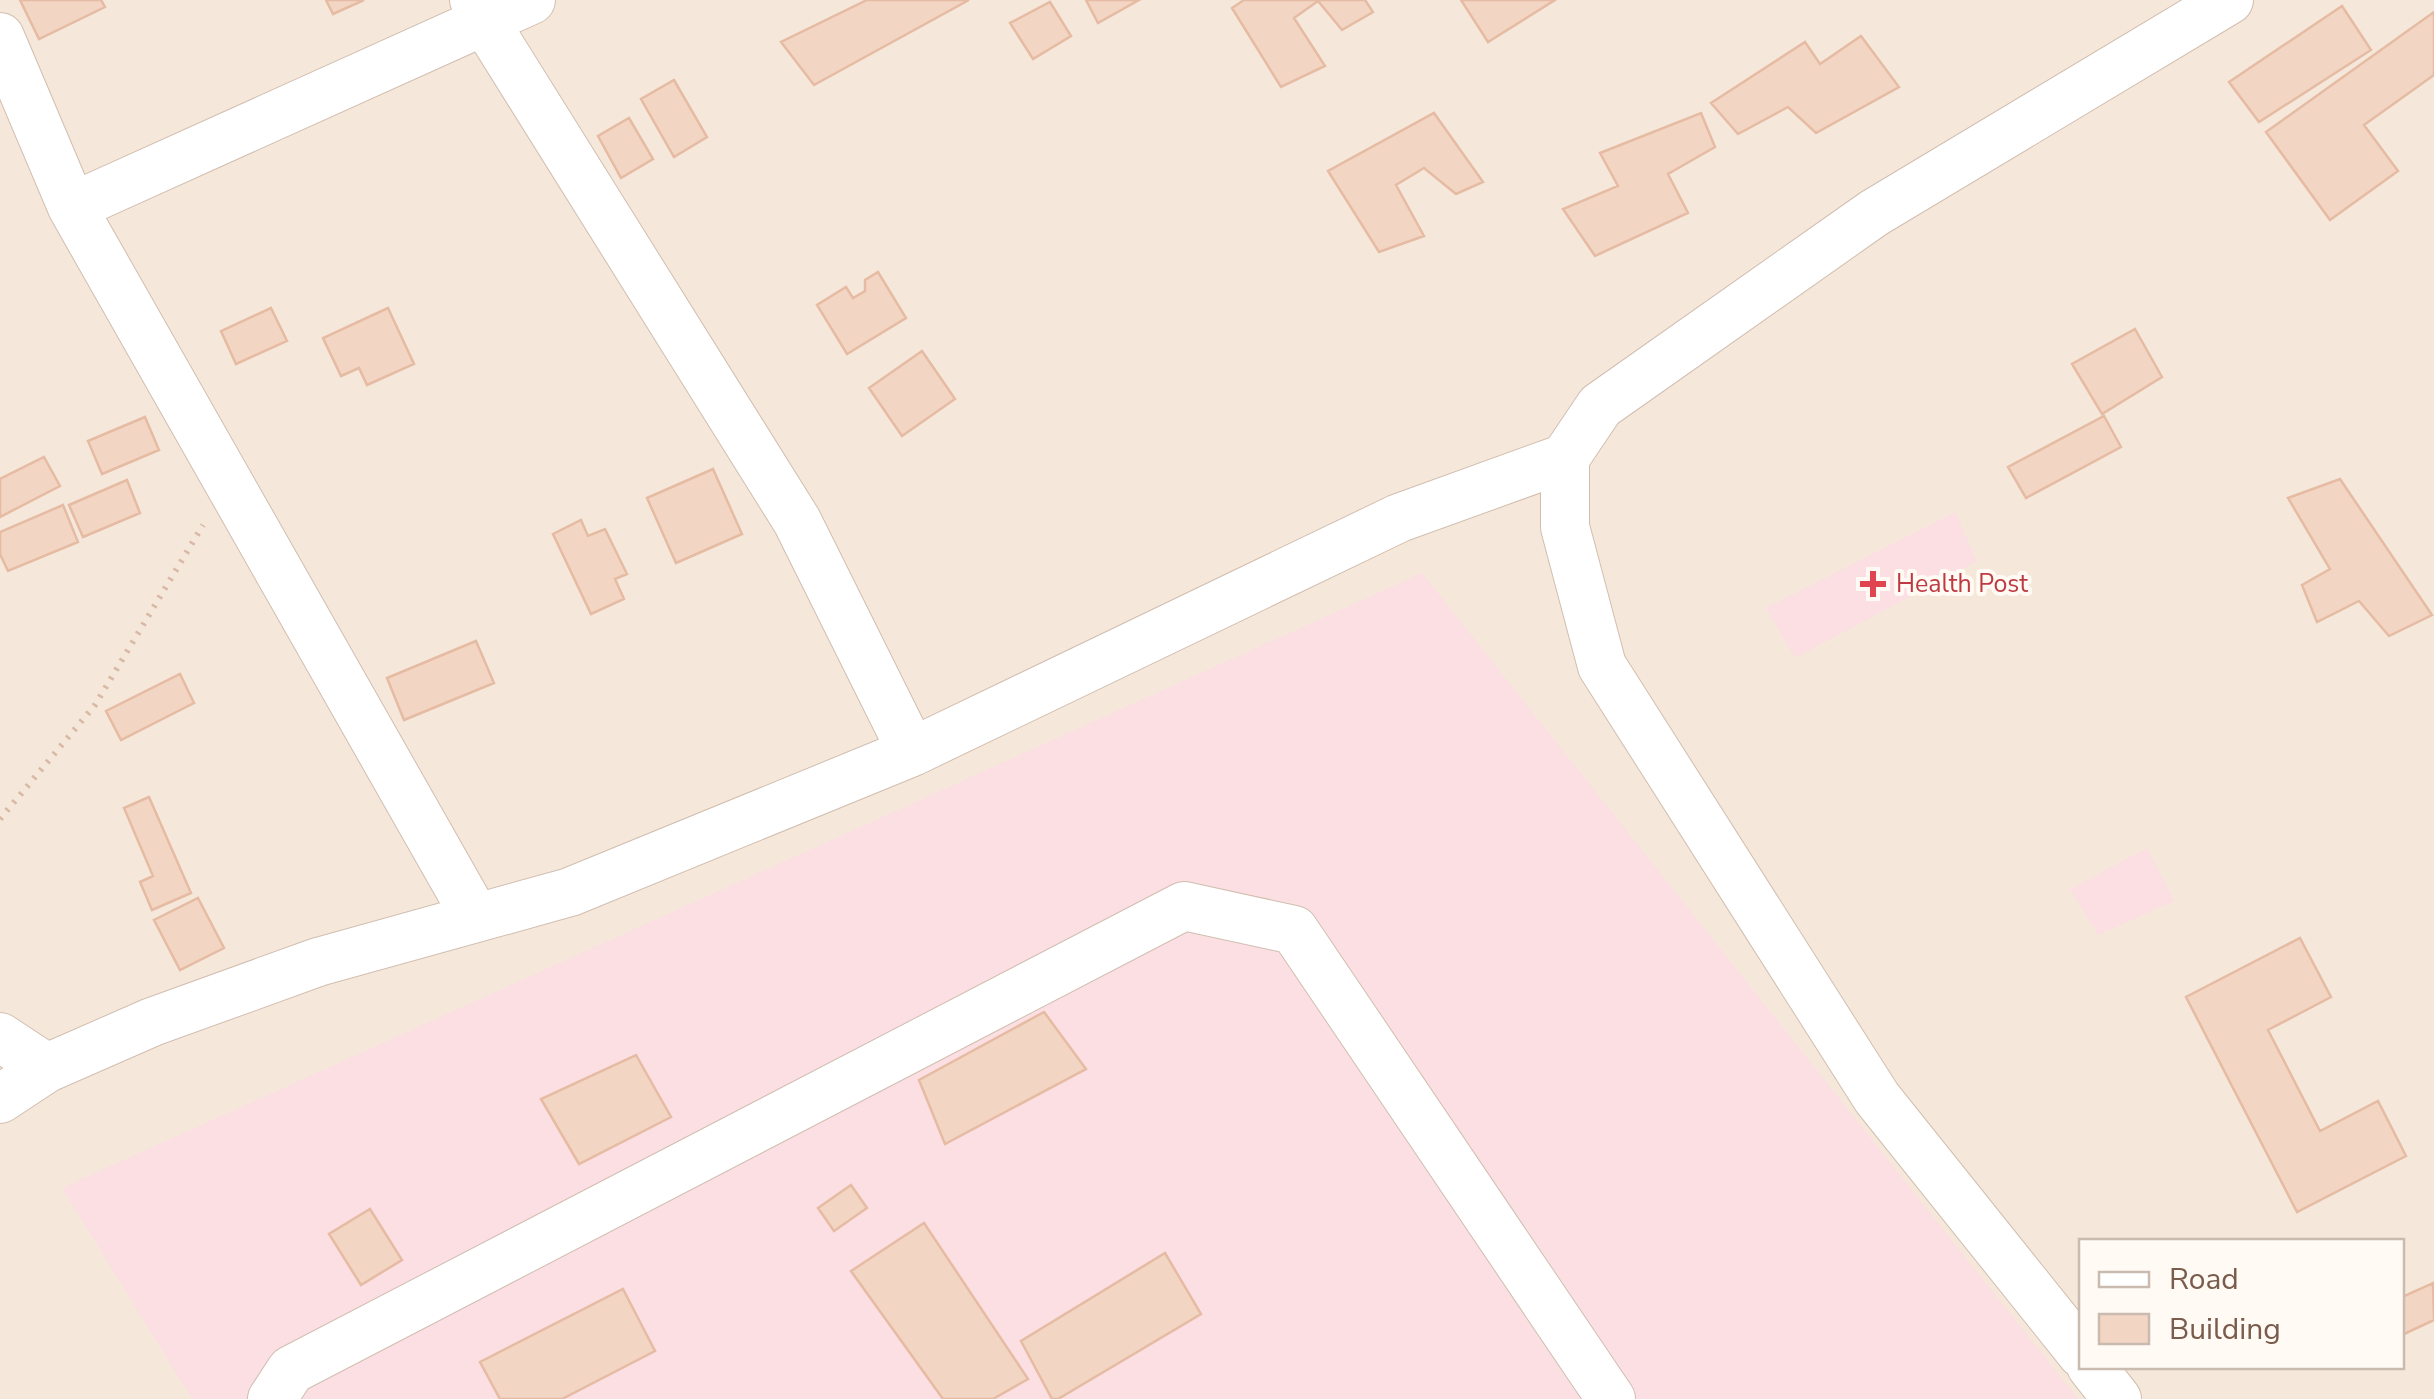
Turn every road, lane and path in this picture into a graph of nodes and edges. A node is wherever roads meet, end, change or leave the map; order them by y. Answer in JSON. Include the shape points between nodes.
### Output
{"nodes":[{"id":1,"x":530,"y":0,"type":"edge"},
{"id":2,"x":2229,"y":0,"type":"edge"},
{"id":3,"x":479,"y":11,"type":"edge"},
{"id":4,"x":0,"y":38,"type":"edge"},
{"id":5,"x":72,"y":207,"type":"junction"},
{"id":6,"x":1565,"y":458,"type":"junction"},
{"id":7,"x":228,"y":484,"type":"junction"},
{"id":8,"x":912,"y":752,"type":"junction"},
{"id":9,"x":0,"y":820,"type":"edge"},
{"id":10,"x":476,"y":918,"type":"junction"},
{"id":11,"x":0,"y":1037,"type":"edge"},
{"id":12,"x":46,"y":1068,"type":"junction"},
{"id":13,"x":0,"y":1099,"type":"edge"},
{"id":14,"x":2079,"y":1350,"type":"edge"},
{"id":15,"x":2093,"y":1369,"type":"edge"},
{"id":16,"x":272,"y":1399,"type":"edge"},
{"id":17,"x":1610,"y":1399,"type":"edge"},
{"id":18,"x":2117,"y":1399,"type":"edge"}],
"edges":[{"from":1,"to":3,"type":"street"},
{"from":2,"to":6,"type":"street","via":[[1874,212],[1600,406]]},
{"from":3,"to":5,"type":"street"},
{"from":3,"to":8,"type":"street","via":[[797,522]]},
{"from":4,"to":5,"type":"street"},
{"from":5,"to":7,"type":"street"},
{"from":6,"to":8,"type":"street","via":[[1398,518]]},
{"from":6,"to":14,"type":"street","via":[[1564,527],[1602,666],[1877,1098]]},
{"from":7,"to":9,"type":"path","via":[[95,705]]},
{"from":7,"to":10,"type":"street"},
{"from":8,"to":10,"type":"street","via":[[570,892]]},
{"from":10,"to":12,"type":"street","via":[[318,962]]},
{"from":11,"to":12,"type":"street"},
{"from":12,"to":13,"type":"street"},
{"from":15,"to":18,"type":"street"},
{"from":16,"to":17,"type":"street","via":[[291,1370],[1184,906],[1294,930]]}]}
